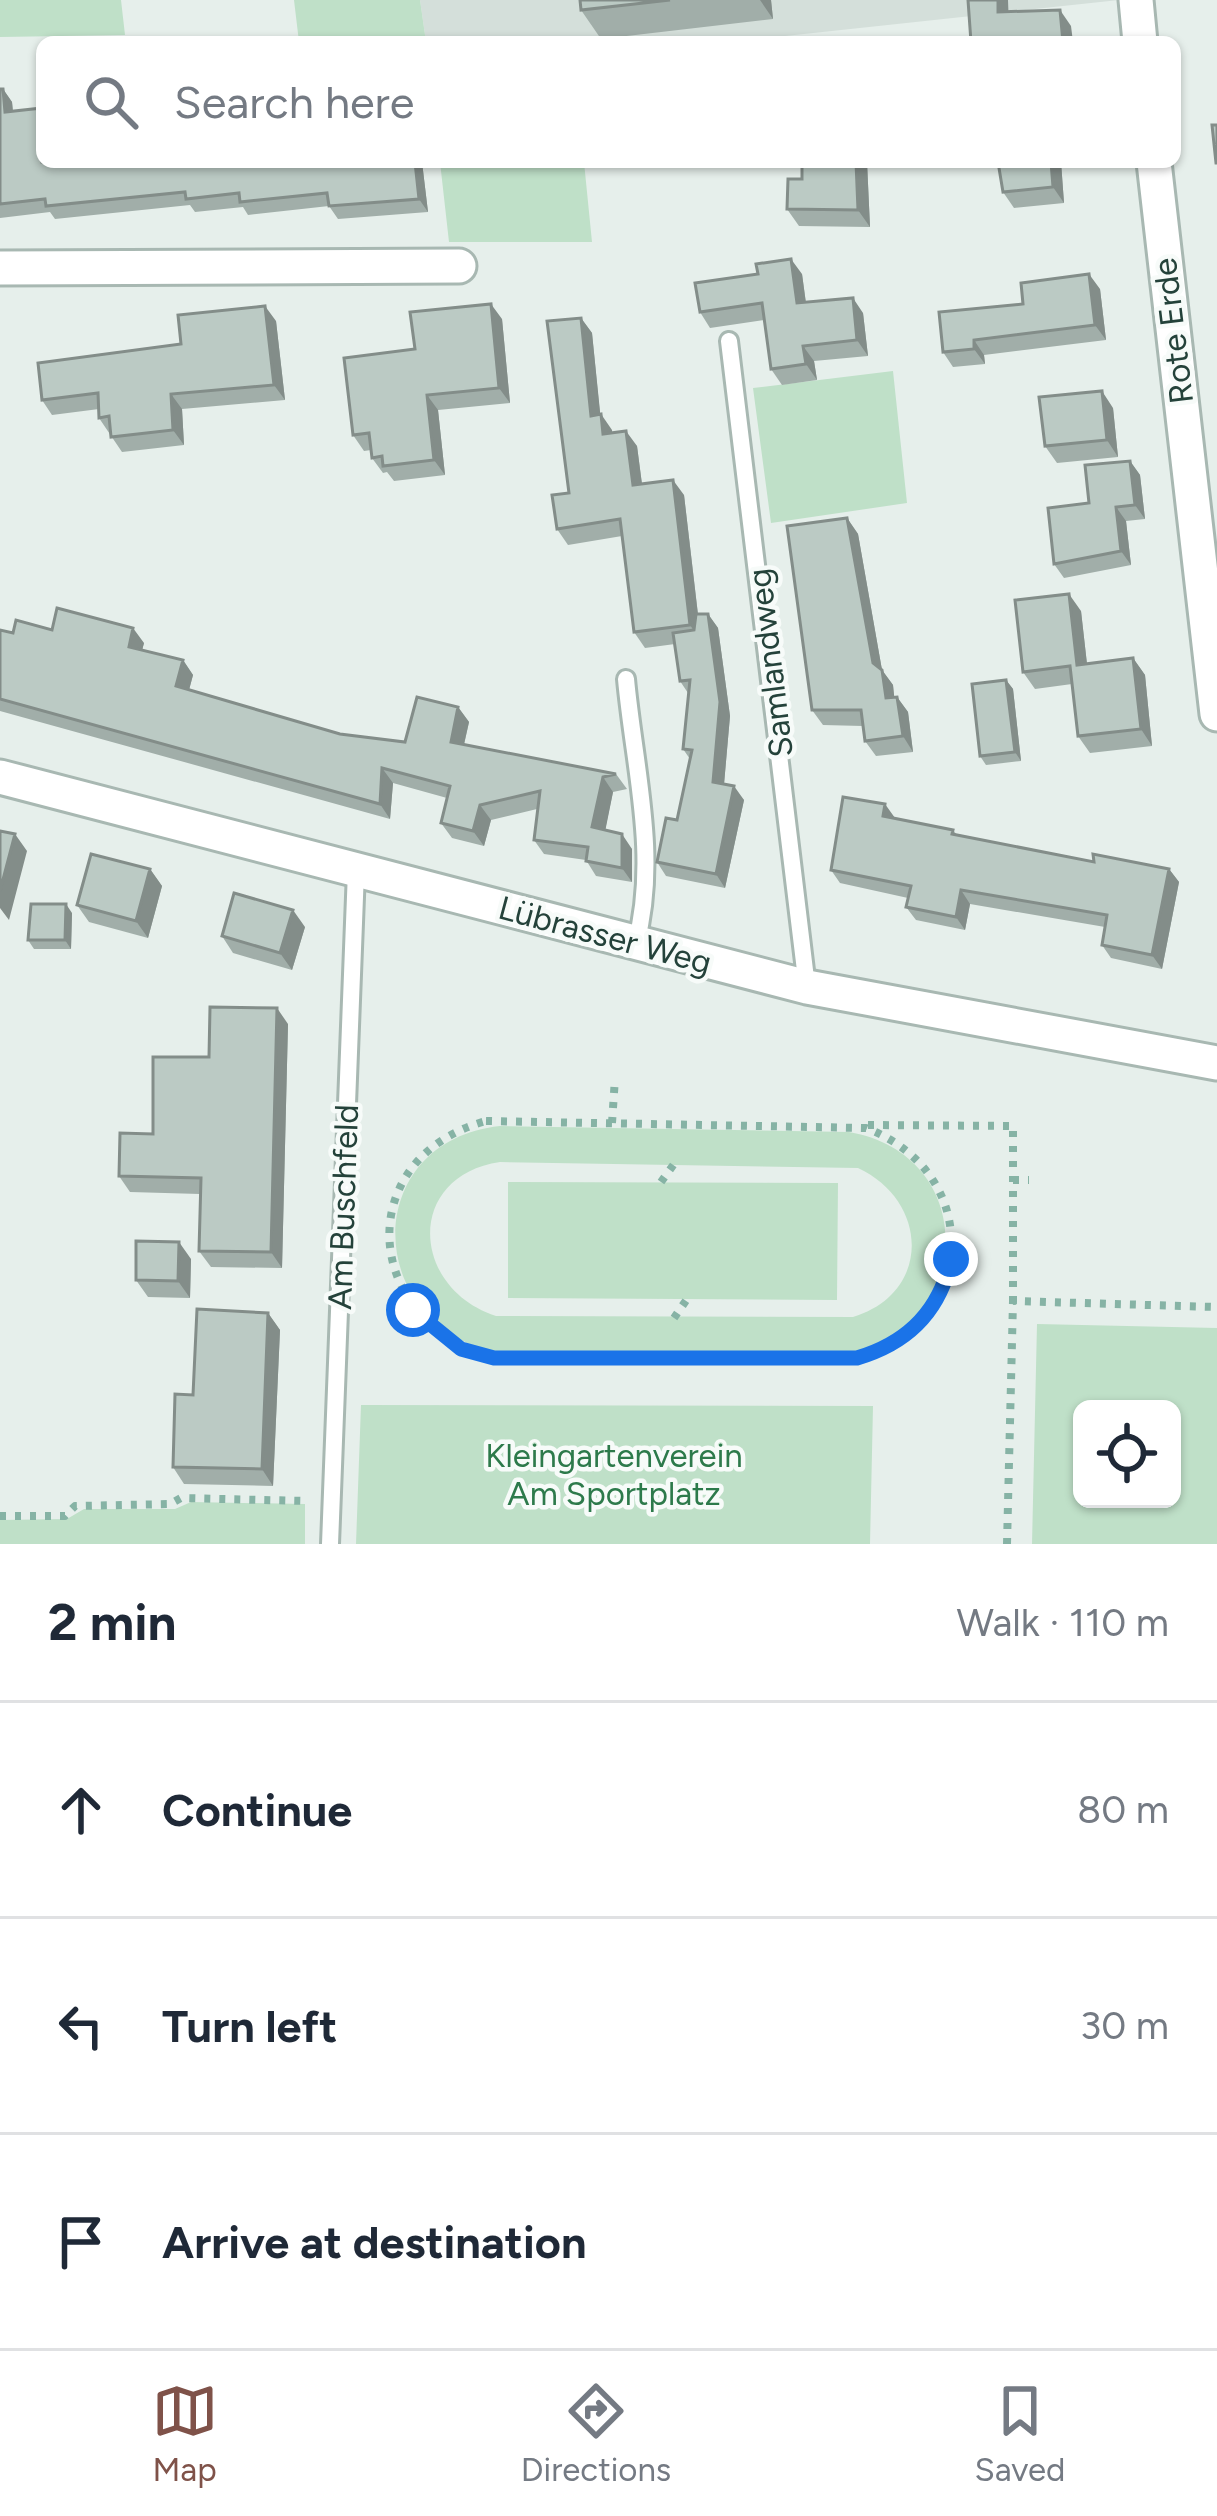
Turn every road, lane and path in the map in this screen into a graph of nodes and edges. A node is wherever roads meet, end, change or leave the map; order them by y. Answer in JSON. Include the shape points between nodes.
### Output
{"nodes":[{"id":1,"x":1136,"y":0,"type":"edge"},
{"id":2,"x":1140,"y":36,"type":"edge"},
{"id":3,"x":1155,"y":168,"type":"edge"},
{"id":4,"x":459,"y":266,"type":"dead end"},
{"id":5,"x":0,"y":268,"type":"edge"},
{"id":6,"x":729,"y":341,"type":"dead end"},
{"id":7,"x":1212,"y":627,"type":"edge"},
{"id":8,"x":626,"y":679,"type":"dead end"},
{"id":9,"x":1217,"y":714,"type":"edge"},
{"id":10,"x":0,"y":777,"type":"edge"},
{"id":11,"x":356,"y":871,"type":"junction"},
{"id":12,"x":637,"y":943,"type":"junction"},
{"id":13,"x":807,"y":987,"type":"junction"},
{"id":14,"x":1217,"y":1063,"type":"edge"},
{"id":15,"x":615,"y":1078,"type":"dead end"},
{"id":16,"x":612,"y":1123,"type":"junction"},
{"id":17,"x":849,"y":1125,"type":"junction"},
{"id":18,"x":674,"y":1164,"type":"dead end"},
{"id":19,"x":1013,"y":1180,"type":"junction"},
{"id":20,"x":1029,"y":1180,"type":"dead end"},
{"id":21,"x":661,"y":1182,"type":"dead end"},
{"id":22,"x":687,"y":1299,"type":"dead end"},
{"id":23,"x":1013,"y":1301,"type":"junction"},
{"id":24,"x":1217,"y":1307,"type":"edge"},
{"id":25,"x":674,"y":1318,"type":"dead end"},
{"id":26,"x":332,"y":1501,"type":"junction"},
{"id":27,"x":0,"y":1516,"type":"edge"},
{"id":28,"x":330,"y":1544,"type":"edge"},
{"id":29,"x":1006,"y":1544,"type":"edge"}],
"edges":[{"from":1,"to":2,"type":"street"},
{"from":3,"to":7,"type":"street","name":"Rote Erde"},
{"from":4,"to":5,"type":"street"},
{"from":6,"to":13,"type":"lane","name":"Samlandweg"},
{"from":7,"to":9,"type":"street","name":"Rote Erde"},
{"from":8,"to":12,"type":"lane","via":[[642,794],[646,906]]},
{"from":10,"to":11,"type":"street","name":"Lübrasser Weg"},
{"from":11,"to":12,"type":"street","name":"Lübrasser Weg"},
{"from":11,"to":26,"type":"lane","name":"Am Buschfeld"},
{"from":12,"to":13,"type":"street","name":"Lübrasser Weg"},
{"from":13,"to":14,"type":"street","name":"Lübrasser Weg"},
{"from":15,"to":16,"type":"path"},
{"from":16,"to":17,"type":"path"},
{"from":16,"to":17,"type":"path","via":[[486,1121],[419,1158],[396,1198],[389,1244],[403,1295],[436,1333],[494,1358],[840,1360],[892,1346],[920,1324],[943,1288],[949,1215],[909,1151]]},
{"from":17,"to":19,"type":"path","via":[[1013,1126]]},
{"from":18,"to":21,"type":"path"},
{"from":19,"to":20,"type":"path"},
{"from":19,"to":23,"type":"path"},
{"from":22,"to":25,"type":"path"},
{"from":23,"to":24,"type":"path"},
{"from":23,"to":29,"type":"path"},
{"from":26,"to":27,"type":"path","via":[[182,1498],[75,1506],[64,1516]]},
{"from":26,"to":28,"type":"lane","name":"Am Buschfeld"}]}
